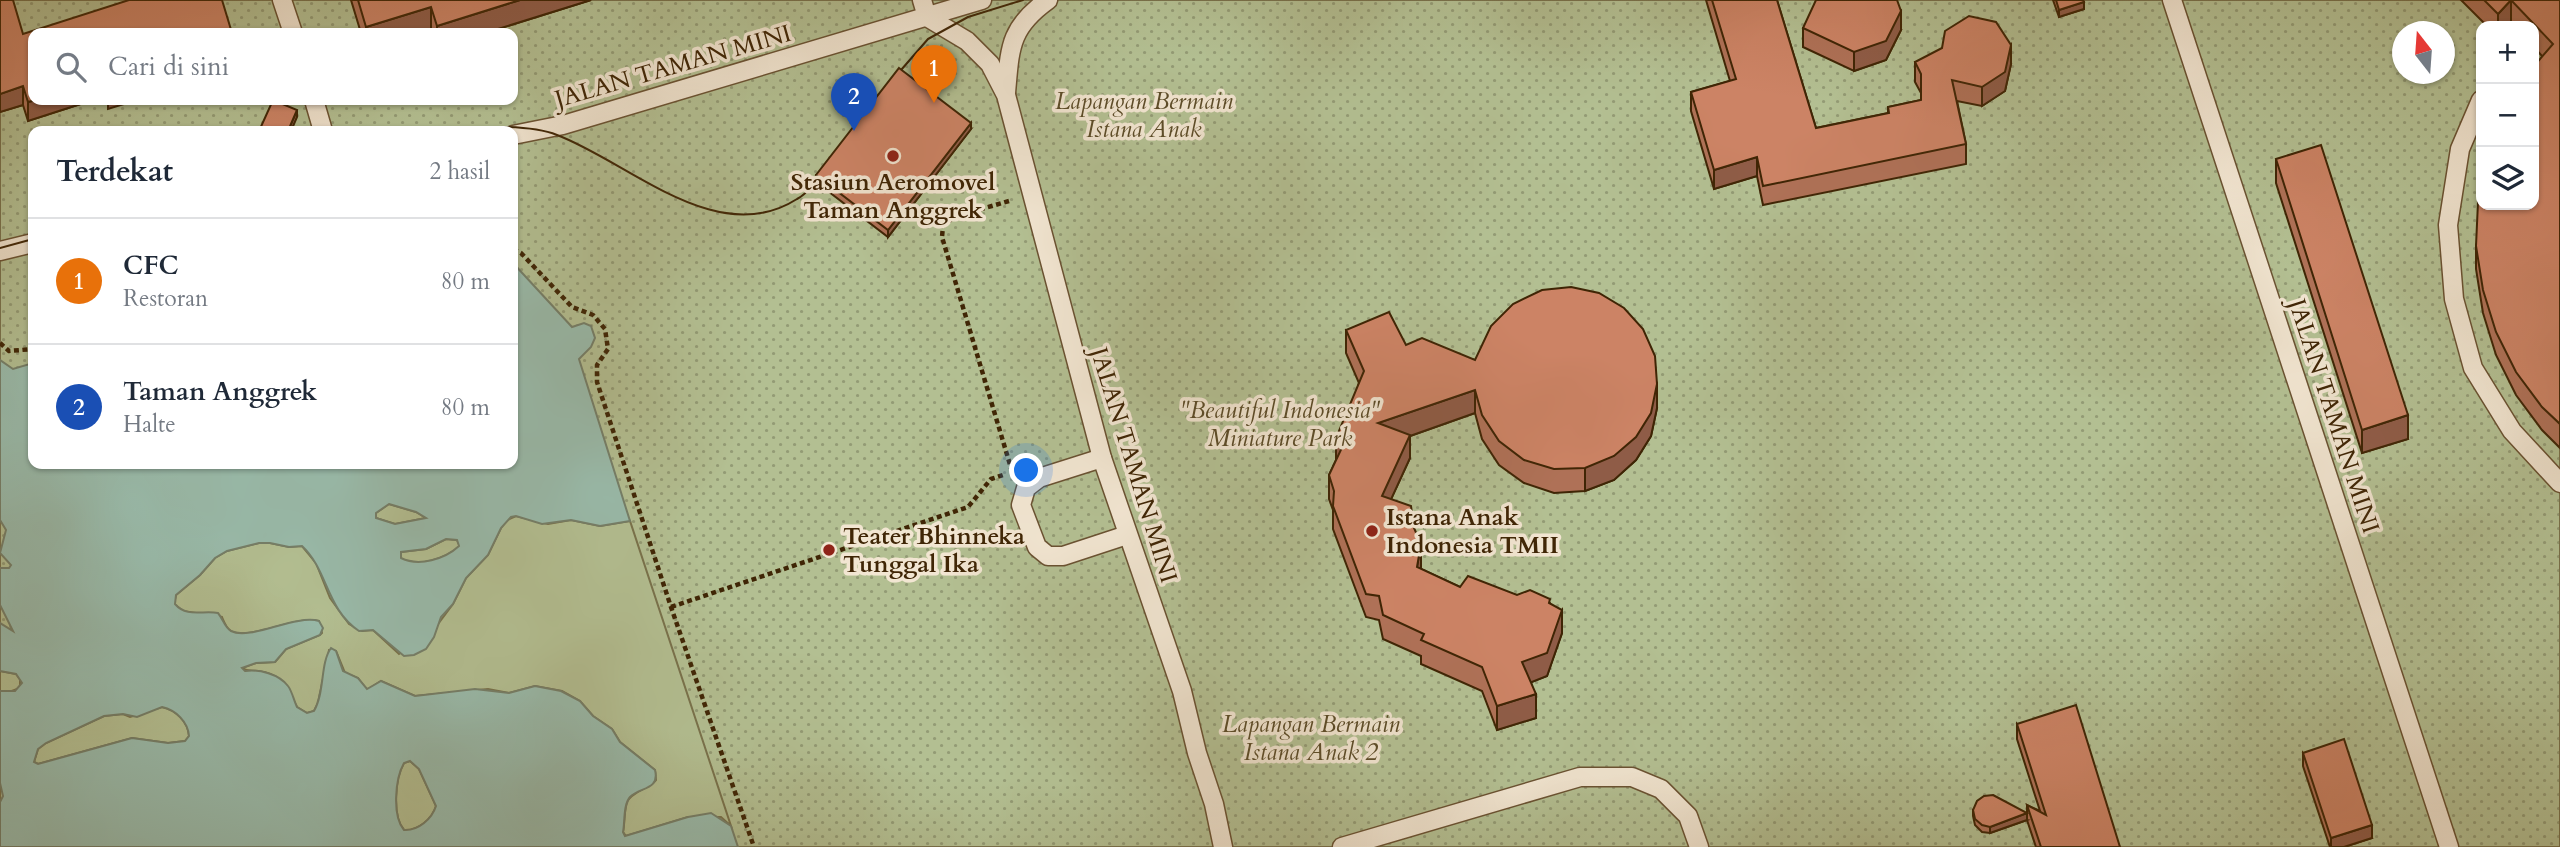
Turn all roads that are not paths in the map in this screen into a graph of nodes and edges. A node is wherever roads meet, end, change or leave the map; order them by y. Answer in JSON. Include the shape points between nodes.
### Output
{"nodes":[{"id":1,"x":282,"y":0,"type":"edge"},
{"id":2,"x":982,"y":0,"type":"edge"},
{"id":3,"x":1048,"y":0,"type":"edge"},
{"id":4,"x":2172,"y":0,"type":"edge"},
{"id":5,"x":924,"y":9,"type":"edge"},
{"id":6,"x":291,"y":28,"type":"edge"},
{"id":7,"x":1006,"y":94,"type":"junction"},
{"id":8,"x":315,"y":105,"type":"edge"},
{"id":9,"x":2476,"y":112,"type":"edge"},
{"id":10,"x":322,"y":126,"type":"edge"},
{"id":11,"x":518,"y":134,"type":"edge"},
{"id":12,"x":28,"y":244,"type":"edge"},
{"id":13,"x":0,"y":251,"type":"edge"},
{"id":14,"x":1102,"y":458,"type":"junction"},
{"id":15,"x":2560,"y":483,"type":"edge"},
{"id":16,"x":1127,"y":536,"type":"junction"},
{"id":17,"x":1223,"y":847,"type":"edge"},
{"id":18,"x":1342,"y":847,"type":"edge"},
{"id":19,"x":1699,"y":847,"type":"edge"},
{"id":20,"x":2449,"y":847,"type":"edge"}],
"edges":[{"from":1,"to":6,"type":"lane"},
{"from":2,"to":5,"type":"lane","name":"JALAN TAMAN MINI"},
{"from":3,"to":7,"type":"lane","name":"JALAN TAMAN MINI","via":[[1029,14],[1017,32]]},
{"from":4,"to":20,"type":"lane","name":"JALAN TAMAN MINI"},
{"from":5,"to":7,"type":"lane","name":"JALAN TAMAN MINI","via":[[990,64]]},
{"from":5,"to":11,"type":"lane","name":"JALAN TAMAN MINI","via":[[563,125]]},
{"from":7,"to":14,"type":"lane","name":"JALAN TAMAN MINI"},
{"from":8,"to":10,"type":"lane"},
{"from":9,"to":15,"type":"lane","via":[[2460,149],[2448,225],[2455,299],[2473,368],[2512,431]]},
{"from":12,"to":13,"type":"lane"},
{"from":14,"to":16,"type":"lane","name":"JALAN TAMAN MINI"},
{"from":14,"to":16,"type":"lane","via":[[1039,478],[1026,488],[1021,505],[1037,547],[1048,556],[1063,556]]},
{"from":16,"to":17,"type":"lane","name":"JALAN TAMAN MINI","via":[[1182,691]]},
{"from":18,"to":19,"type":"lane","via":[[1580,777],[1632,777],[1661,789],[1688,816]]}]}
